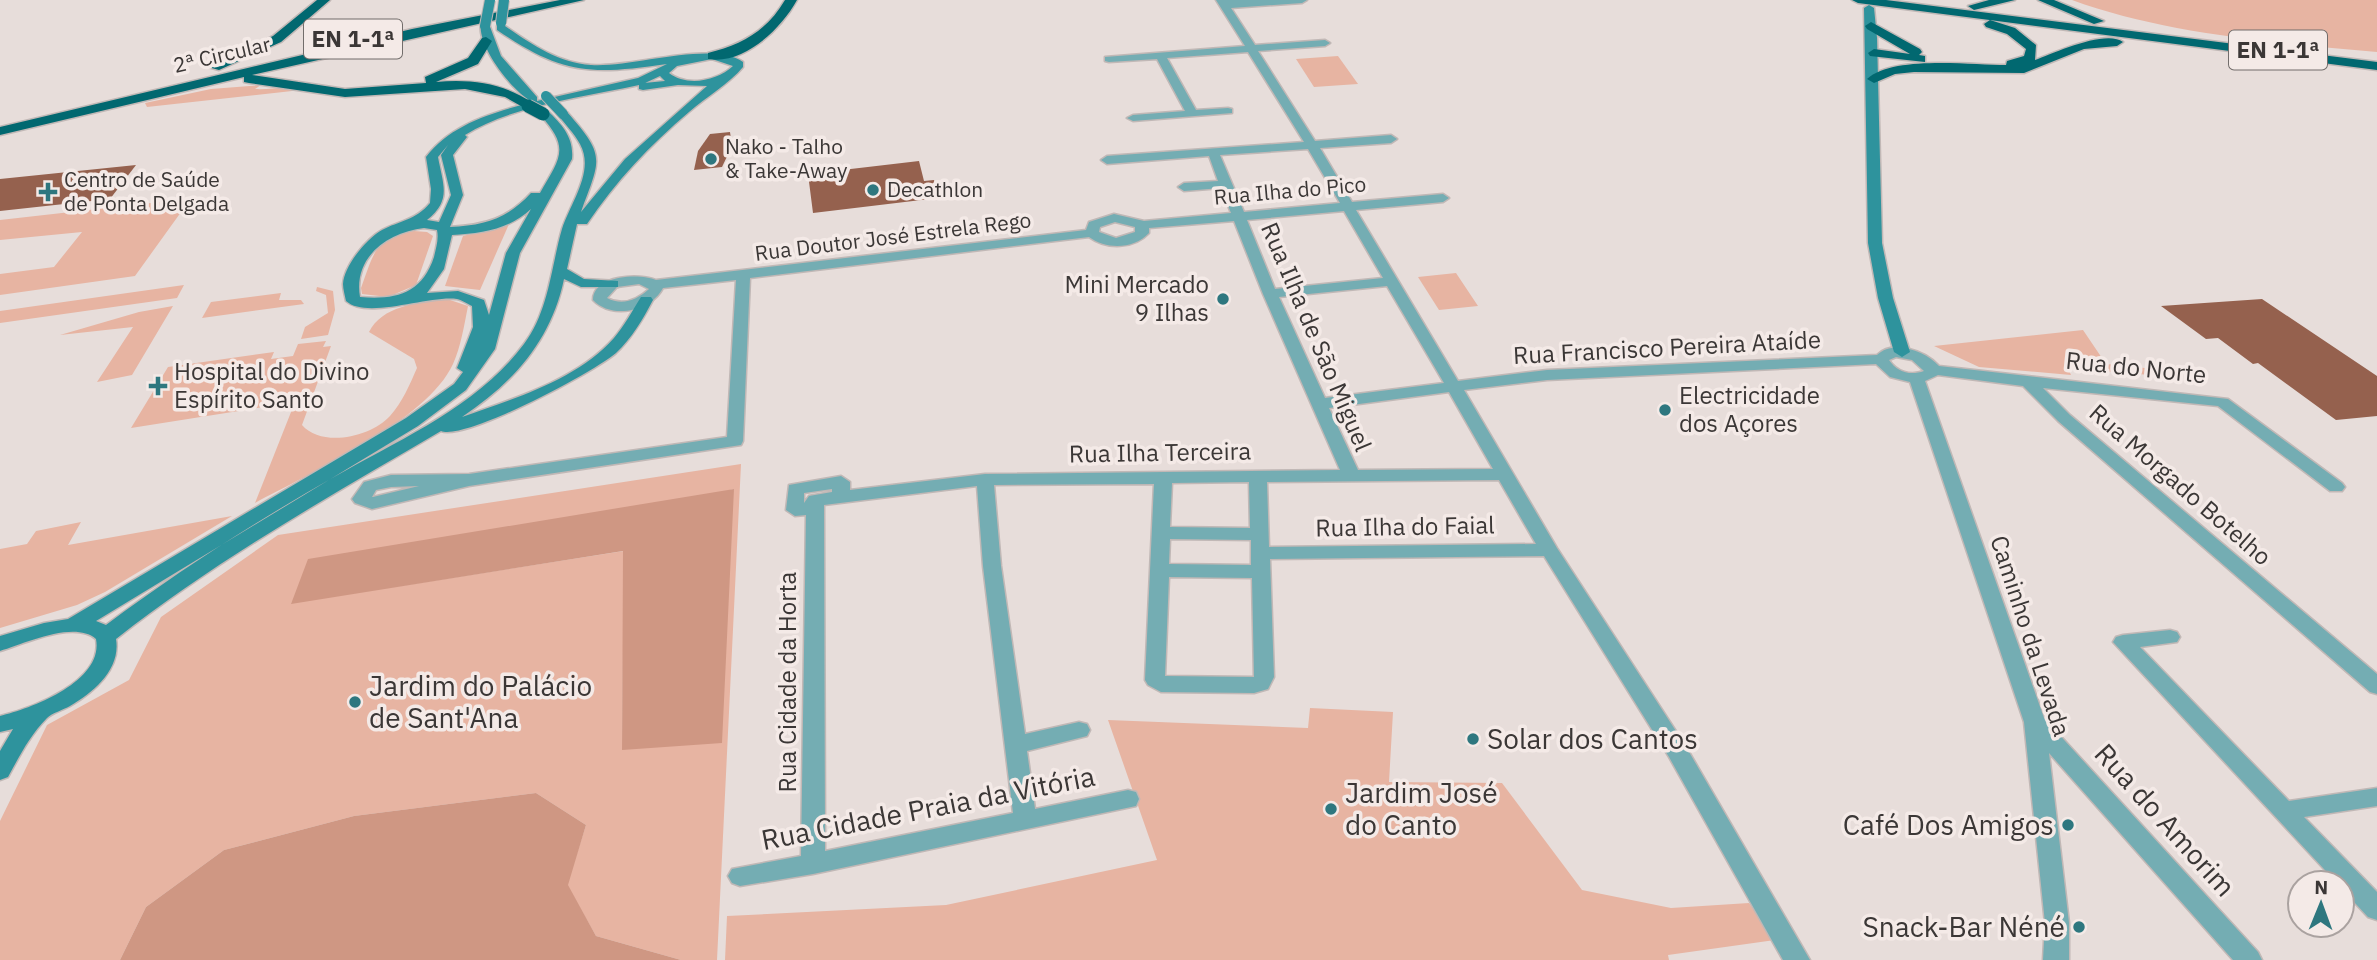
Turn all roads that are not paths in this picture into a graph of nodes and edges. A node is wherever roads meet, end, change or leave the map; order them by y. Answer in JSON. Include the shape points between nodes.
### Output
{"nodes":[{"id":1,"x":324,"y":0,"type":"edge"},
{"id":2,"x":490,"y":0,"type":"edge"},
{"id":3,"x":504,"y":0,"type":"edge"},
{"id":4,"x":542,"y":0,"type":"edge"},
{"id":5,"x":578,"y":0,"type":"edge"},
{"id":6,"x":1301,"y":0,"type":"edge"},
{"id":7,"x":1858,"y":0,"type":"edge"},
{"id":8,"x":2010,"y":0,"type":"edge"},
{"id":9,"x":2044,"y":0,"type":"edge"},
{"id":10,"x":1222,"y":2,"type":"edge"},
{"id":11,"x":1898,"y":2,"type":"edge"},
{"id":12,"x":797,"y":4,"type":"edge"},
{"id":13,"x":1869,"y":8,"type":"dead end"},
{"id":14,"x":501,"y":26,"type":"junction"},
{"id":15,"x":1871,"y":26,"type":"junction"},
{"id":16,"x":412,"y":33,"type":"junction"},
{"id":17,"x":2181,"y":40,"type":"junction"},
{"id":18,"x":486,"y":41,"type":"junction"},
{"id":19,"x":1325,"y":43,"type":"dead end"},
{"id":20,"x":1251,"y":48,"type":"junction"},
{"id":21,"x":1160,"y":55,"type":"junction"},
{"id":22,"x":712,"y":56,"type":"junction"},
{"id":23,"x":1874,"y":56,"type":"junction"},
{"id":24,"x":690,"y":57,"type":"junction"},
{"id":25,"x":1109,"y":59,"type":"dead end"},
{"id":26,"x":738,"y":62,"type":"junction"},
{"id":27,"x":1958,"y":64,"type":"junction"},
{"id":28,"x":2377,"y":64,"type":"edge"},
{"id":29,"x":1943,"y":67,"type":"junction"},
{"id":30,"x":665,"y":70,"type":"junction"},
{"id":31,"x":723,"y":78,"type":"junction"},
{"id":32,"x":1874,"y":79,"type":"junction"},
{"id":33,"x":678,"y":82,"type":"junction"},
{"id":34,"x":171,"y":85,"type":"junction"},
{"id":35,"x":531,"y":102,"type":"junction"},
{"id":36,"x":1228,"y":111,"type":"dead end"},
{"id":37,"x":545,"y":114,"type":"joint"},
{"id":38,"x":1194,"y":114,"type":"junction"},
{"id":39,"x":1133,"y":118,"type":"dead end"},
{"id":40,"x":0,"y":125,"type":"edge"},
{"id":41,"x":0,"y":131,"type":"edge"},
{"id":42,"x":1391,"y":139,"type":"dead end"},
{"id":43,"x":1312,"y":145,"type":"junction"},
{"id":44,"x":1213,"y":152,"type":"junction"},
{"id":45,"x":1107,"y":160,"type":"dead end"},
{"id":46,"x":556,"y":179,"type":"junction"},
{"id":47,"x":1226,"y":184,"type":"junction"},
{"id":48,"x":1184,"y":187,"type":"dead end"},
{"id":49,"x":1443,"y":198,"type":"dead end"},
{"id":50,"x":1347,"y":206,"type":"junction"},
{"id":51,"x":1240,"y":217,"type":"junction"},
{"id":52,"x":411,"y":225,"type":"junction"},
{"id":53,"x":1142,"y":225,"type":"junction"},
{"id":54,"x":444,"y":230,"type":"junction"},
{"id":55,"x":1092,"y":233,"type":"junction"},
{"id":56,"x":565,"y":248,"type":"junction"},
{"id":57,"x":561,"y":271,"type":"junction"},
{"id":58,"x":743,"y":276,"type":"junction"},
{"id":59,"x":1392,"y":282,"type":"junction"},
{"id":60,"x":612,"y":284,"type":"junction"},
{"id":61,"x":651,"y":293,"type":"junction"},
{"id":62,"x":1270,"y":294,"type":"junction"},
{"id":63,"x":409,"y":298,"type":"junction"},
{"id":64,"x":1902,"y":352,"type":"junction"},
{"id":65,"x":1881,"y":359,"type":"junction"},
{"id":66,"x":1924,"y":374,"type":"junction"},
{"id":67,"x":2028,"y":382,"type":"junction"},
{"id":68,"x":1456,"y":386,"type":"junction"},
{"id":69,"x":460,"y":387,"type":"junction"},
{"id":70,"x":1319,"y":404,"type":"junction"},
{"id":71,"x":415,"y":440,"type":"junction"},
{"id":72,"x":1506,"y":474,"type":"junction"},
{"id":73,"x":1351,"y":475,"type":"junction"},
{"id":74,"x":1258,"y":476,"type":"junction"},
{"id":75,"x":1163,"y":478,"type":"junction"},
{"id":76,"x":469,"y":480,"type":"junction"},
{"id":77,"x":985,"y":480,"type":"junction"},
{"id":78,"x":2336,"y":487,"type":"dead end"},
{"id":79,"x":815,"y":504,"type":"joint"},
{"id":80,"x":1160,"y":533,"type":"junction"},
{"id":81,"x":1549,"y":550,"type":"junction"},
{"id":82,"x":1260,"y":553,"type":"junction"},
{"id":83,"x":1158,"y":570,"type":"junction"},
{"id":84,"x":73,"y":625,"type":"junction"},
{"id":85,"x":105,"y":637,"type":"junction"},
{"id":86,"x":2170,"y":637,"type":"dead end"},
{"id":87,"x":0,"y":644,"type":"edge"},
{"id":88,"x":2377,"y":686,"type":"edge"},
{"id":89,"x":40,"y":712,"type":"junction"},
{"id":90,"x":2035,"y":722,"type":"junction"},
{"id":91,"x":0,"y":724,"type":"edge"},
{"id":92,"x":1079,"y":730,"type":"dead end"},
{"id":93,"x":1015,"y":745,"type":"junction"},
{"id":94,"x":0,"y":771,"type":"edge"},
{"id":95,"x":2377,"y":797,"type":"edge"},
{"id":96,"x":1128,"y":799,"type":"dead end"},
{"id":97,"x":2284,"y":811,"type":"junction"},
{"id":98,"x":1025,"y":818,"type":"junction"},
{"id":99,"x":813,"y":864,"type":"junction"},
{"id":100,"x":740,"y":876,"type":"dead end"},
{"id":101,"x":2377,"y":909,"type":"edge"},
{"id":102,"x":1797,"y":960,"type":"edge"},
{"id":103,"x":2056,"y":960,"type":"edge"},
{"id":104,"x":2249,"y":960,"type":"edge"}],
"edges":[{"from":1,"to":34,"type":"highway","via":[[277,39]]},
{"from":2,"to":18,"type":"main road","bridge":true},
{"from":3,"to":14,"type":"main road","bridge":true},
{"from":4,"to":34,"type":"highway","name":"2ª Circular","number":"EN 1-1ª","via":[[398,29]]},
{"from":5,"to":16,"type":"highway","name":"2ª Circular","number":"EN 1-1ª"},
{"from":6,"to":10,"type":"street"},
{"from":7,"to":11,"type":"highway","number":"EN 1-1ª"},
{"from":8,"to":11,"type":"highway","via":[[1973,6]]},
{"from":9,"to":17,"type":"highway","via":[[2101,22]]},
{"from":10,"to":20,"type":"street"},
{"from":11,"to":17,"type":"highway","number":"EN 1-1ª"},
{"from":11,"to":27,"type":"highway","via":[[1999,26],[2029,43],[2033,53],[2013,64]]},
{"from":12,"to":22,"type":"highway","via":[[766,33],[736,50]]},
{"from":12,"to":26,"type":"highway","via":[[785,29]]},
{"from":13,"to":15,"type":"main road"},
{"from":14,"to":24,"type":"main road","via":[[536,54],[568,66],[612,69]]},
{"from":14,"to":56,"type":"main road","bridge":true,"via":[[500,38],[508,52],[584,136],[593,159]]},
{"from":15,"to":23,"type":"main road"},
{"from":15,"to":27,"type":"highway","via":[[1904,48]]},
{"from":16,"to":18,"type":"highway","via":[[352,50],[325,71],[337,84],[358,88],[410,84],[459,70],[473,61]]},
{"from":16,"to":34,"type":"highway","name":"2ª Circular","number":"EN 1-1ª"},
{"from":17,"to":28,"type":"highway","number":"EN 1-1ª"},
{"from":17,"to":29,"type":"highway","via":[[2082,46],[2024,69]]},
{"from":18,"to":35,"type":"main road"},
{"from":19,"to":20,"type":"street"},
{"from":20,"to":21,"type":"street"},
{"from":20,"to":43,"type":"street"},
{"from":21,"to":25,"type":"street"},
{"from":21,"to":38,"type":"street"},
{"from":22,"to":24,"type":"main road"},
{"from":22,"to":26,"type":"main road"},
{"from":23,"to":27,"type":"highway"},
{"from":23,"to":29,"type":"highway"},
{"from":23,"to":32,"type":"main road"},
{"from":24,"to":30,"type":"main road"},
{"from":26,"to":31,"type":"main road","via":[[735,71]]},
{"from":29,"to":32,"type":"highway","via":[[1901,69]]},
{"from":30,"to":33,"type":"main road","via":[[665,77]]},
{"from":30,"to":52,"type":"main road","via":[[641,81],[474,124],[447,137],[432,157],[440,198],[434,212]]},
{"from":31,"to":33,"type":"main road"},
{"from":31,"to":56,"type":"main road","via":[[655,133],[619,170]]},
{"from":32,"to":64,"type":"main road","via":[[1875,245]]},
{"from":33,"to":54,"type":"main road","via":[[512,118],[460,138],[447,155],[457,195]]},
{"from":34,"to":35,"type":"highway","via":[[279,79],[343,93],[483,86]]},
{"from":34,"to":40,"type":"highway","name":"2ª Circular","number":"EN 1-1ª"},
{"from":34,"to":41,"type":"highway","name":"2ª Circular","number":"EN 1-1ª"},
{"from":35,"to":37,"type":"highway","bridge":true},
{"from":36,"to":38,"type":"street"},
{"from":37,"to":46,"type":"main road","via":[[568,146]]},
{"from":38,"to":39,"type":"street"},
{"from":42,"to":43,"type":"street"},
{"from":43,"to":44,"type":"street"},
{"from":43,"to":50,"type":"street"},
{"from":44,"to":45,"type":"street"},
{"from":44,"to":47,"type":"street","name":"Rua Ilha de São Miguel"},
{"from":46,"to":54,"type":"main road","via":[[546,182],[502,225]]},
{"from":46,"to":69,"type":"main road","via":[[513,253],[486,349]]},
{"from":47,"to":48,"type":"street"},
{"from":47,"to":51,"type":"street","name":"Rua Ilha de São Miguel"},
{"from":49,"to":50,"type":"street","name":"Rua Ilha do Pico"},
{"from":50,"to":51,"type":"street","name":"Rua Ilha do Pico"},
{"from":50,"to":59,"type":"street"},
{"from":51,"to":53,"type":"street","name":"Rua Ilha do Pico"},
{"from":51,"to":62,"type":"street","name":"Rua Ilha de São Miguel"},
{"from":52,"to":54,"type":"main road"},
{"from":52,"to":63,"type":"main road","via":[[374,239],[349,289],[353,301],[384,303]]},
{"from":53,"to":55,"type":"street","via":[[1126,218],[1106,219],[1094,225]]},
{"from":53,"to":55,"type":"street","via":[[1138,237],[1124,242],[1107,242]]},
{"from":54,"to":63,"type":"main road","via":[[437,274],[424,290]]},
{"from":55,"to":58,"type":"street","name":"Rua Doutor José Estrela Rego"},
{"from":56,"to":57,"type":"main road"},
{"from":57,"to":60,"type":"main road","via":[[581,283]]},
{"from":57,"to":71,"type":"main road","via":[[551,307],[519,360],[471,404]]},
{"from":58,"to":61,"type":"street","name":"Rua Doutor José Estrela Rego"},
{"from":58,"to":76,"type":"street","via":[[735,441]]},
{"from":59,"to":62,"type":"street"},
{"from":59,"to":68,"type":"street"},
{"from":60,"to":61,"type":"street","via":[[641,279]]},
{"from":60,"to":61,"type":"street","via":[[600,294],[605,304],[625,306]]},
{"from":61,"to":71,"type":"main road","via":[[618,343],[592,365]]},
{"from":62,"to":70,"type":"street","name":"Rua Ilha de São Miguel"},
{"from":63,"to":69,"type":"main road","via":[[458,295],[479,303],[483,312]]},
{"from":64,"to":65,"type":"street","name":"Rua Francisco Pereira Ataíde"},
{"from":64,"to":66,"type":"street","via":[[1923,359]]},
{"from":65,"to":66,"type":"street","via":[[1894,373]]},
{"from":65,"to":68,"type":"street","name":"Rua Francisco Pereira Ataíde","via":[[1547,375]]},
{"from":66,"to":67,"type":"street"},
{"from":66,"to":90,"type":"street","name":"Caminho da Levada"},
{"from":67,"to":78,"type":"street","name":"Rua do Norte","via":[[2222,402]]},
{"from":67,"to":88,"type":"street","name":"Rua Morgado Botelho","via":[[2064,418]]},
{"from":68,"to":70,"type":"street","name":"Rua Francisco Pereira Ataíde"},
{"from":68,"to":72,"type":"street"},
{"from":69,"to":84,"type":"main road","via":[[412,422]]},
{"from":70,"to":73,"type":"street","name":"Rua Ilha de São Miguel"},
{"from":71,"to":85,"type":"main road","via":[[166,589]]},
{"from":72,"to":73,"type":"street","name":"Rua Ilha Terceira"},
{"from":72,"to":81,"type":"street"},
{"from":73,"to":74,"type":"street","name":"Rua Ilha Terceira"},
{"from":74,"to":75,"type":"street","name":"Rua Ilha Terceira"},
{"from":74,"to":82,"type":"street"},
{"from":75,"to":77,"type":"street","name":"Rua Ilha Terceira"},
{"from":75,"to":80,"type":"street"},
{"from":76,"to":76,"type":"street","via":[[391,481],[370,486],[361,499],[372,503]]},
{"from":77,"to":79,"type":"street","name":"Rua Ilha Terceira","via":[[841,497],[841,482],[795,489],[795,510]]},
{"from":77,"to":93,"type":"street"},
{"from":79,"to":99,"type":"street","name":"Rua Cidade da Horta"},
{"from":80,"to":82,"type":"street"},
{"from":80,"to":83,"type":"street"},
{"from":81,"to":82,"type":"street","name":"Rua Ilha do Faial"},
{"from":81,"to":102,"type":"street","via":[[1677,751]]},
{"from":82,"to":83,"type":"street"},
{"from":82,"to":83,"type":"street","via":[[1261,683],[1157,682]]},
{"from":84,"to":85,"type":"main road","via":[[87,626]]},
{"from":84,"to":87,"type":"main road","via":[[50,627]]},
{"from":85,"to":89,"type":"main road","via":[[108,650],[95,674]]},
{"from":86,"to":97,"type":"street","via":[[2123,642]]},
{"from":89,"to":91,"type":"main road"},
{"from":89,"to":94,"type":"main road"},
{"from":90,"to":103,"type":"street","name":"Caminho da Levada","via":[[2057,923]]},
{"from":90,"to":104,"type":"street","name":"Rua do Amorim"},
{"from":92,"to":93,"type":"street"},
{"from":93,"to":98,"type":"street"},
{"from":95,"to":97,"type":"street"},
{"from":96,"to":98,"type":"street","name":"Rua Cidade Praia da Vitória"},
{"from":97,"to":101,"type":"street"},
{"from":98,"to":99,"type":"street","name":"Rua Cidade Praia da Vitória"},
{"from":99,"to":100,"type":"street","name":"Rua Cidade Praia da Vitória"}]}
